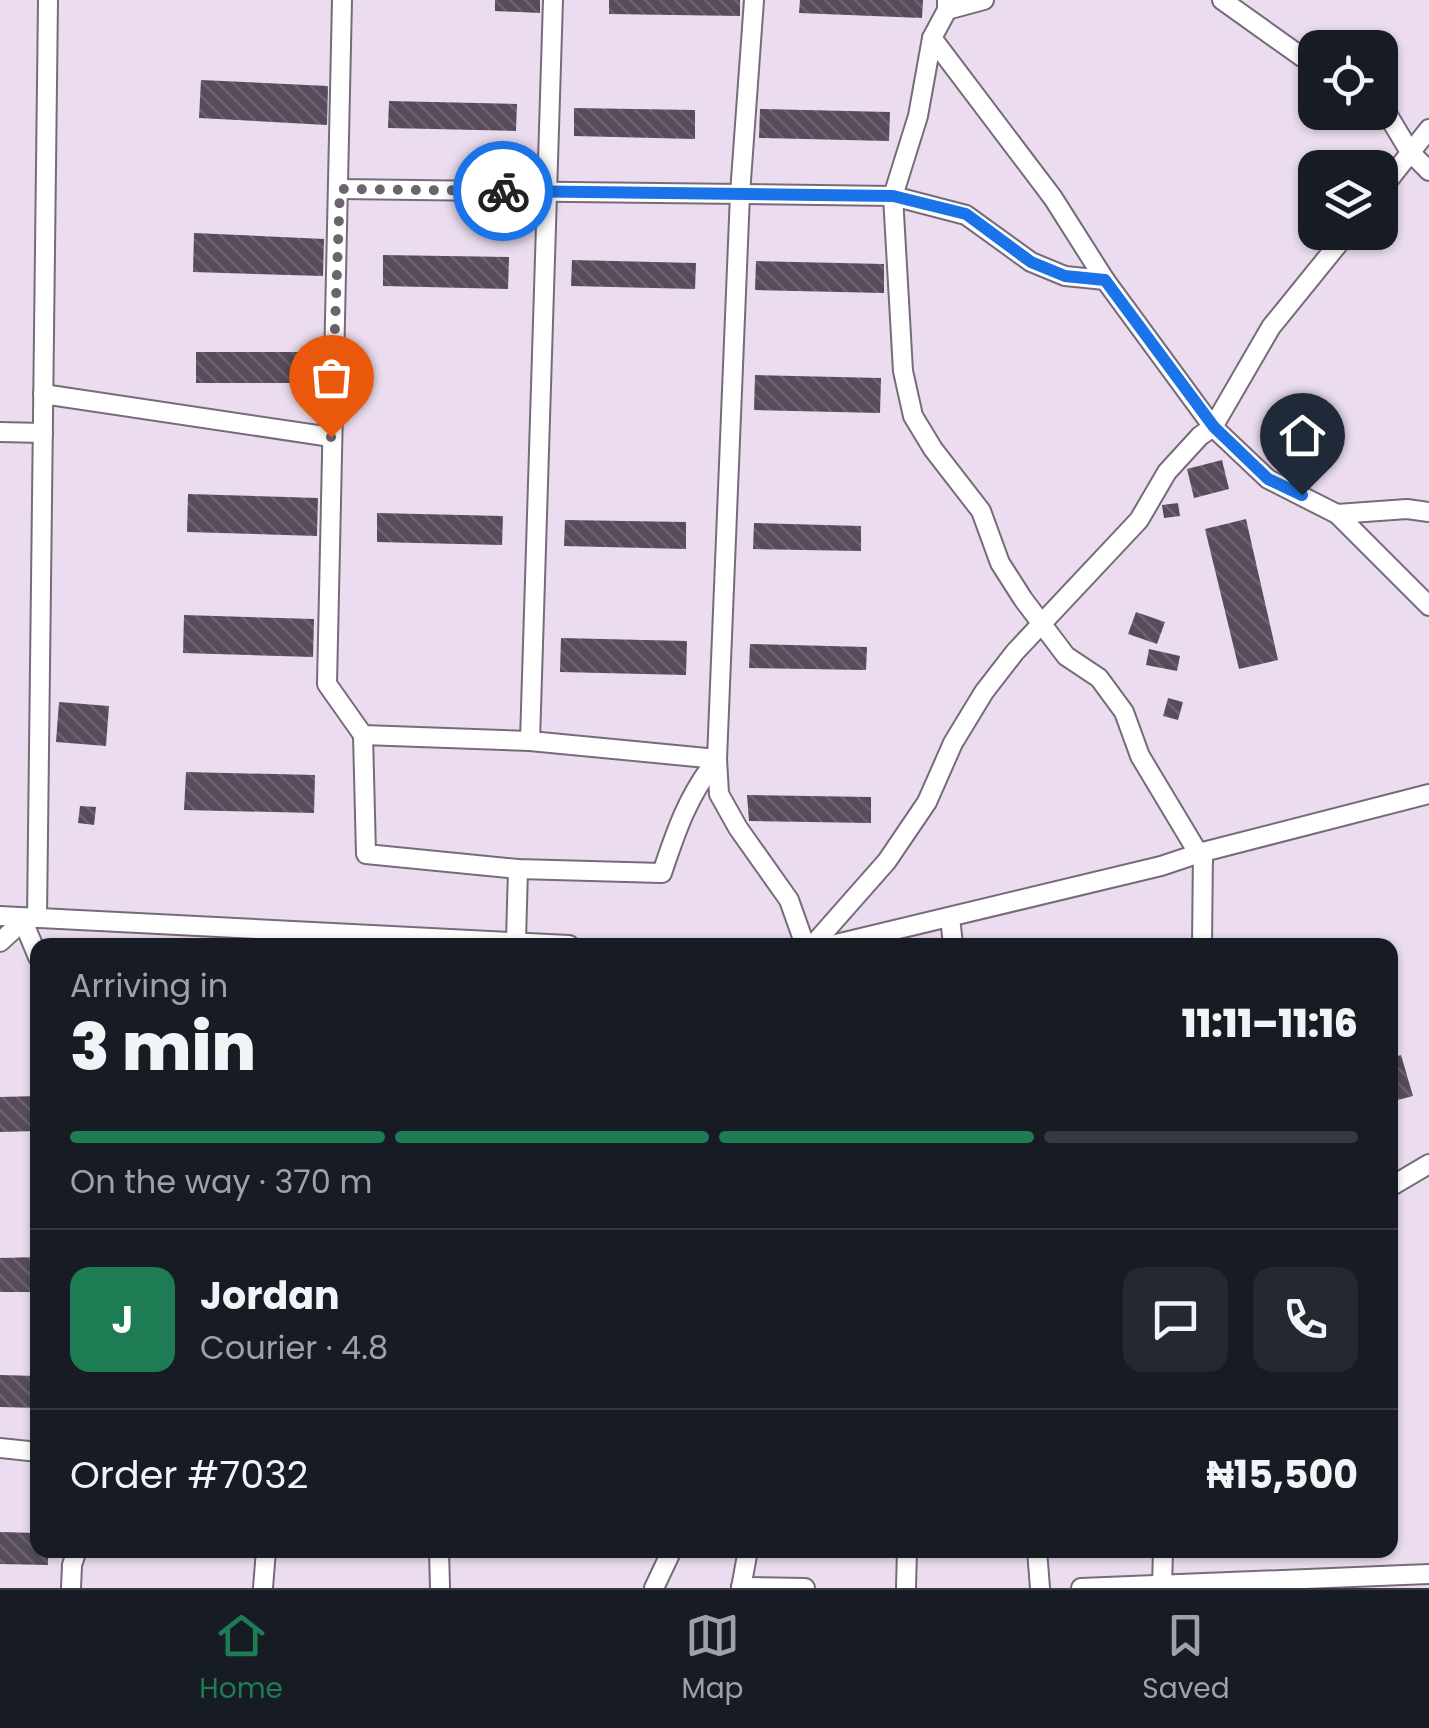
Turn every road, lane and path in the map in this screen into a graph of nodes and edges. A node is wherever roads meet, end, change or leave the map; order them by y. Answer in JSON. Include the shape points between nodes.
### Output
{"nodes":[{"id":1,"x":48,"y":0,"type":"edge"},
{"id":2,"x":342,"y":0,"type":"edge"},
{"id":3,"x":553,"y":0,"type":"edge"},
{"id":4,"x":754,"y":0,"type":"edge"},
{"id":5,"x":984,"y":0,"type":"edge"},
{"id":6,"x":1222,"y":0,"type":"edge"},
{"id":7,"x":947,"y":5,"type":"edge"},
{"id":8,"x":932,"y":38,"type":"junction"},
{"id":9,"x":1298,"y":51,"type":"edge"},
{"id":10,"x":1429,"y":129,"type":"edge"},
{"id":11,"x":1397,"y":130,"type":"edge"},
{"id":12,"x":1410,"y":152,"type":"junction"},
{"id":13,"x":1398,"y":168,"type":"edge"},
{"id":14,"x":1429,"y":170,"type":"edge"},
{"id":15,"x":340,"y":189,"type":"junction"},
{"id":16,"x":548,"y":192,"type":"junction"},
{"id":17,"x":740,"y":194,"type":"junction"},
{"id":18,"x":893,"y":196,"type":"junction"},
{"id":19,"x":1333,"y":250,"type":"edge"},
{"id":20,"x":1105,"y":280,"type":"junction"},
{"id":21,"x":43,"y":394,"type":"junction"},
{"id":22,"x":1214,"y":427,"type":"junction"},
{"id":23,"x":0,"y":432,"type":"edge"},
{"id":24,"x":43,"y":433,"type":"junction"},
{"id":25,"x":331,"y":437,"type":"junction"},
{"id":26,"x":1429,"y":512,"type":"edge"},
{"id":27,"x":1337,"y":514,"type":"junction"},
{"id":28,"x":1429,"y":606,"type":"edge"},
{"id":29,"x":1043,"y":625,"type":"junction"},
{"id":30,"x":363,"y":734,"type":"junction"},
{"id":31,"x":530,"y":740,"type":"junction"},
{"id":32,"x":717,"y":760,"type":"junction"},
{"id":33,"x":1429,"y":794,"type":"edge"},
{"id":34,"x":1201,"y":855,"type":"junction"},
{"id":35,"x":518,"y":868,"type":"junction"},
{"id":36,"x":0,"y":916,"type":"edge"},
{"id":37,"x":950,"y":918,"type":"junction"},
{"id":38,"x":30,"y":919,"type":"junction"},
{"id":39,"x":34,"y":938,"type":"edge"},
{"id":40,"x":456,"y":938,"type":"edge"},
{"id":41,"x":516,"y":938,"type":"edge"},
{"id":42,"x":802,"y":938,"type":"edge"},
{"id":43,"x":819,"y":938,"type":"edge"},
{"id":44,"x":863,"y":938,"type":"edge"},
{"id":45,"x":952,"y":938,"type":"edge"},
{"id":46,"x":1202,"y":938,"type":"edge"},
{"id":47,"x":0,"y":942,"type":"edge"},
{"id":48,"x":1429,"y":1164,"type":"edge"},
{"id":49,"x":1398,"y":1182,"type":"edge"},
{"id":50,"x":0,"y":1448,"type":"edge"},
{"id":51,"x":30,"y":1451,"type":"edge"},
{"id":52,"x":74,"y":1558,"type":"edge"},
{"id":53,"x":265,"y":1558,"type":"edge"},
{"id":54,"x":439,"y":1558,"type":"edge"},
{"id":55,"x":668,"y":1558,"type":"edge"},
{"id":56,"x":747,"y":1558,"type":"edge"},
{"id":57,"x":908,"y":1558,"type":"edge"},
{"id":58,"x":1038,"y":1558,"type":"edge"},
{"id":59,"x":1163,"y":1558,"type":"edge"},
{"id":60,"x":1429,"y":1574,"type":"edge"},
{"id":61,"x":1162,"y":1586,"type":"edge"},
{"id":62,"x":71,"y":1588,"type":"edge"},
{"id":63,"x":263,"y":1588,"type":"edge"},
{"id":64,"x":440,"y":1588,"type":"edge"},
{"id":65,"x":654,"y":1588,"type":"edge"},
{"id":66,"x":741,"y":1588,"type":"edge"},
{"id":67,"x":804,"y":1588,"type":"edge"},
{"id":68,"x":906,"y":1588,"type":"edge"},
{"id":69,"x":1040,"y":1588,"type":"edge"},
{"id":70,"x":1081,"y":1588,"type":"edge"}],
"edges":[{"from":1,"to":21,"type":"street"},
{"from":2,"to":15,"type":"street"},
{"from":3,"to":16,"type":"street"},
{"from":4,"to":17,"type":"street"},
{"from":5,"to":7,"type":"street"},
{"from":6,"to":9,"type":"street"},
{"from":7,"to":8,"type":"street"},
{"from":8,"to":18,"type":"street","via":[[918,116]]},
{"from":8,"to":20,"type":"street","via":[[1053,198]]},
{"from":10,"to":12,"type":"street"},
{"from":11,"to":12,"type":"street"},
{"from":12,"to":13,"type":"street"},
{"from":12,"to":14,"type":"street"},
{"from":15,"to":16,"type":"street"},
{"from":15,"to":25,"type":"street"},
{"from":16,"to":17,"type":"street"},
{"from":16,"to":31,"type":"street"},
{"from":17,"to":18,"type":"street"},
{"from":17,"to":32,"type":"street"},
{"from":18,"to":20,"type":"street","via":[[966,214],[1031,262],[1065,276]]},
{"from":18,"to":29,"type":"street","via":[[913,416],[981,511],[1000,563]]},
{"from":19,"to":22,"type":"street","via":[[1270,327]]},
{"from":20,"to":22,"type":"street"},
{"from":21,"to":24,"type":"street"},
{"from":21,"to":25,"type":"street"},
{"from":22,"to":27,"type":"street","via":[[1268,479]]},
{"from":22,"to":29,"type":"street","via":[[1167,472],[1139,520]]},
{"from":23,"to":24,"type":"street"},
{"from":24,"to":38,"type":"street"},
{"from":25,"to":30,"type":"street","via":[[327,684]]},
{"from":26,"to":27,"type":"street"},
{"from":27,"to":28,"type":"street"},
{"from":29,"to":34,"type":"street","via":[[1124,712],[1140,756]]},
{"from":29,"to":43,"type":"street","via":[[984,692],[927,802],[887,861]]},
{"from":30,"to":31,"type":"street"},
{"from":30,"to":35,"type":"street","via":[[366,854]]},
{"from":31,"to":32,"type":"street"},
{"from":32,"to":35,"type":"street","via":[[683,809],[662,874]]},
{"from":32,"to":42,"type":"street","via":[[719,794],[788,900]]},
{"from":33,"to":34,"type":"street"},
{"from":34,"to":37,"type":"street"},
{"from":34,"to":46,"type":"street"},
{"from":35,"to":41,"type":"street"},
{"from":36,"to":38,"type":"street"},
{"from":37,"to":44,"type":"street"},
{"from":37,"to":45,"type":"street"},
{"from":38,"to":39,"type":"street"},
{"from":38,"to":40,"type":"street"},
{"from":38,"to":47,"type":"street"},
{"from":48,"to":49,"type":"street"},
{"from":50,"to":51,"type":"street"},
{"from":52,"to":62,"type":"street"},
{"from":53,"to":63,"type":"street"},
{"from":54,"to":64,"type":"street"},
{"from":55,"to":65,"type":"street"},
{"from":56,"to":66,"type":"street"},
{"from":57,"to":68,"type":"street"},
{"from":58,"to":69,"type":"street"},
{"from":59,"to":61,"type":"street"},
{"from":60,"to":61,"type":"street"},
{"from":61,"to":70,"type":"street"},
{"from":66,"to":67,"type":"street"}]}
